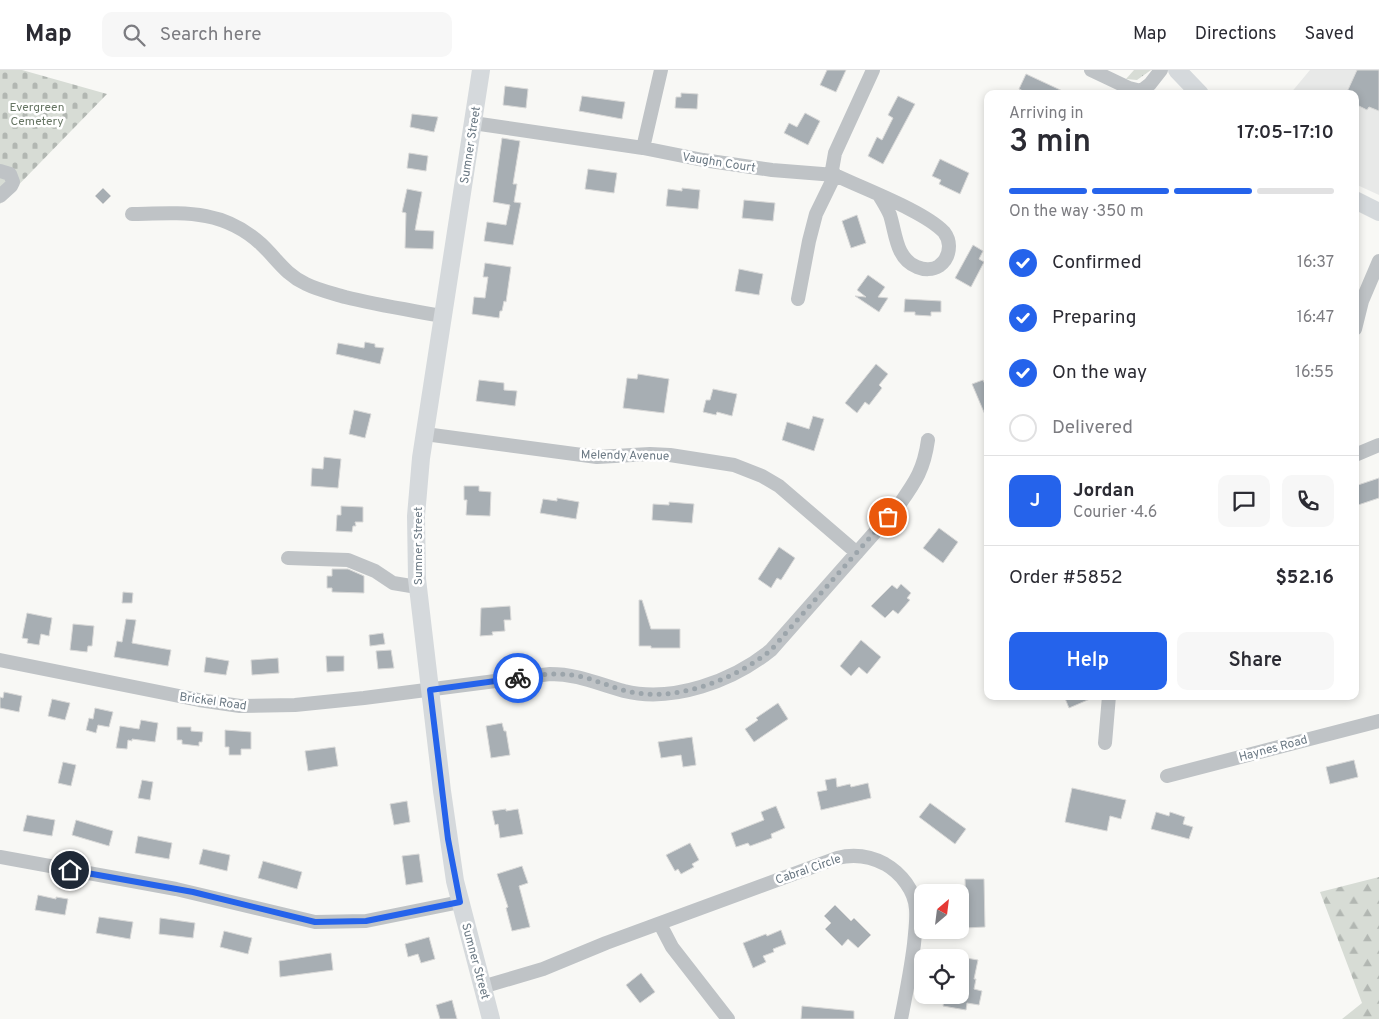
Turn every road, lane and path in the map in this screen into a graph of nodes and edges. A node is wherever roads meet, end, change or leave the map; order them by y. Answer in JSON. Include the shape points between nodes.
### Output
{"nodes":[{"id":1,"x":481,"y":70,"type":"edge"},
{"id":2,"x":661,"y":70,"type":"edge"},
{"id":3,"x":873,"y":70,"type":"edge"},
{"id":4,"x":1091,"y":70,"type":"edge"},
{"id":5,"x":1161,"y":70,"type":"edge"},
{"id":6,"x":1182,"y":72,"type":"edge"},
{"id":7,"x":1134,"y":90,"type":"edge"},
{"id":8,"x":1142,"y":90,"type":"edge"},
{"id":9,"x":1197,"y":90,"type":"edge"},
{"id":10,"x":474,"y":123,"type":"junction"},
{"id":11,"x":643,"y":148,"type":"junction"},
{"id":12,"x":0,"y":170,"type":"edge"},
{"id":13,"x":835,"y":175,"type":"junction"},
{"id":14,"x":879,"y":195,"type":"junction"},
{"id":15,"x":0,"y":196,"type":"edge"},
{"id":16,"x":1359,"y":202,"type":"edge"},
{"id":17,"x":1379,"y":212,"type":"edge"},
{"id":18,"x":132,"y":214,"type":"dead end"},
{"id":19,"x":1379,"y":261,"type":"edge"},
{"id":20,"x":798,"y":299,"type":"dead end"},
{"id":21,"x":1359,"y":313,"type":"edge"},
{"id":22,"x":442,"y":316,"type":"junction"},
{"id":23,"x":425,"y":434,"type":"junction"},
{"id":24,"x":928,"y":440,"type":"dead end"},
{"id":25,"x":1379,"y":446,"type":"edge"},
{"id":26,"x":1359,"y":454,"type":"edge"},
{"id":27,"x":857,"y":553,"type":"junction"},
{"id":28,"x":288,"y":558,"type":"dead end"},
{"id":29,"x":417,"y":587,"type":"junction"},
{"id":30,"x":0,"y":660,"type":"edge"},
{"id":31,"x":430,"y":690,"type":"junction"},
{"id":32,"x":1109,"y":700,"type":"edge"},
{"id":33,"x":1379,"y":721,"type":"edge"},
{"id":34,"x":1104,"y":743,"type":"dead end"},
{"id":35,"x":1167,"y":776,"type":"dead end"},
{"id":36,"x":0,"y":857,"type":"edge"},
{"id":37,"x":460,"y":902,"type":"junction"},
{"id":38,"x":660,"y":924,"type":"junction"},
{"id":39,"x":482,"y":986,"type":"junction"},
{"id":40,"x":491,"y":1019,"type":"edge"},
{"id":41,"x":728,"y":1019,"type":"edge"},
{"id":42,"x":901,"y":1019,"type":"edge"}],
"edges":[{"from":1,"to":10,"type":"main road","name":"Sumner Street"},
{"from":2,"to":11,"type":"street"},
{"from":3,"to":13,"type":"street","via":[[835,153],[832,162]]},
{"from":4,"to":7,"type":"street"},
{"from":5,"to":8,"type":"street"},
{"from":6,"to":9,"type":"main road"},
{"from":10,"to":11,"type":"street","name":"Vaughn Court"},
{"from":10,"to":22,"type":"main road","name":"Sumner Street"},
{"from":11,"to":13,"type":"street","name":"Vaughn Court","via":[[752,168]]},
{"from":12,"to":15,"type":"street","via":[[10,174],[13,182]]},
{"from":13,"to":14,"type":"street"},
{"from":13,"to":20,"type":"street","via":[[816,214]]},
{"from":14,"to":14,"type":"street","via":[[890,214],[900,251],[908,262],[921,269],[941,265],[949,253],[945,234],[933,223]]},
{"from":16,"to":17,"type":"main road"},
{"from":18,"to":22,"type":"street","via":[[178,212],[219,218],[261,244],[285,270],[318,290]]},
{"from":19,"to":21,"type":"street"},
{"from":22,"to":23,"type":"main road","name":"Sumner Street"},
{"from":23,"to":27,"type":"street","name":"Melendy Avenue","via":[[597,457],[670,455],[734,465],[779,486]]},
{"from":23,"to":29,"type":"main road","name":"Sumner Street","via":[[416,516]]},
{"from":24,"to":27,"type":"street","name":"Brickel Road","via":[[925,459],[914,485]]},
{"from":25,"to":26,"type":"street"},
{"from":27,"to":31,"type":"street","name":"Brickel Road","via":[[771,650],[743,669],[699,687],[678,693],[647,694],[577,676],[550,674]]},
{"from":28,"to":29,"type":"street","via":[[348,560],[393,582]]},
{"from":29,"to":31,"type":"main road","name":"Sumner Street"},
{"from":30,"to":31,"type":"street","name":"Brickel Road","via":[[240,706],[307,704]]},
{"from":31,"to":37,"type":"main road","name":"Sumner Street","via":[[448,839]]},
{"from":32,"to":34,"type":"street"},
{"from":33,"to":35,"type":"street","name":"Haynes Road"},
{"from":36,"to":37,"type":"street","via":[[176,889],[315,922],[366,921]]},
{"from":37,"to":39,"type":"main road","name":"Sumner Street"},
{"from":38,"to":39,"type":"street","name":"Cabral Circle","via":[[543,969]]},
{"from":38,"to":41,"type":"street","via":[[672,947]]},
{"from":38,"to":42,"type":"street","name":"Cabral Circle","via":[[837,858],[858,856],[879,861],[904,880],[916,910],[911,966]]},
{"from":39,"to":40,"type":"main road","name":"Sumner Street"}]}
